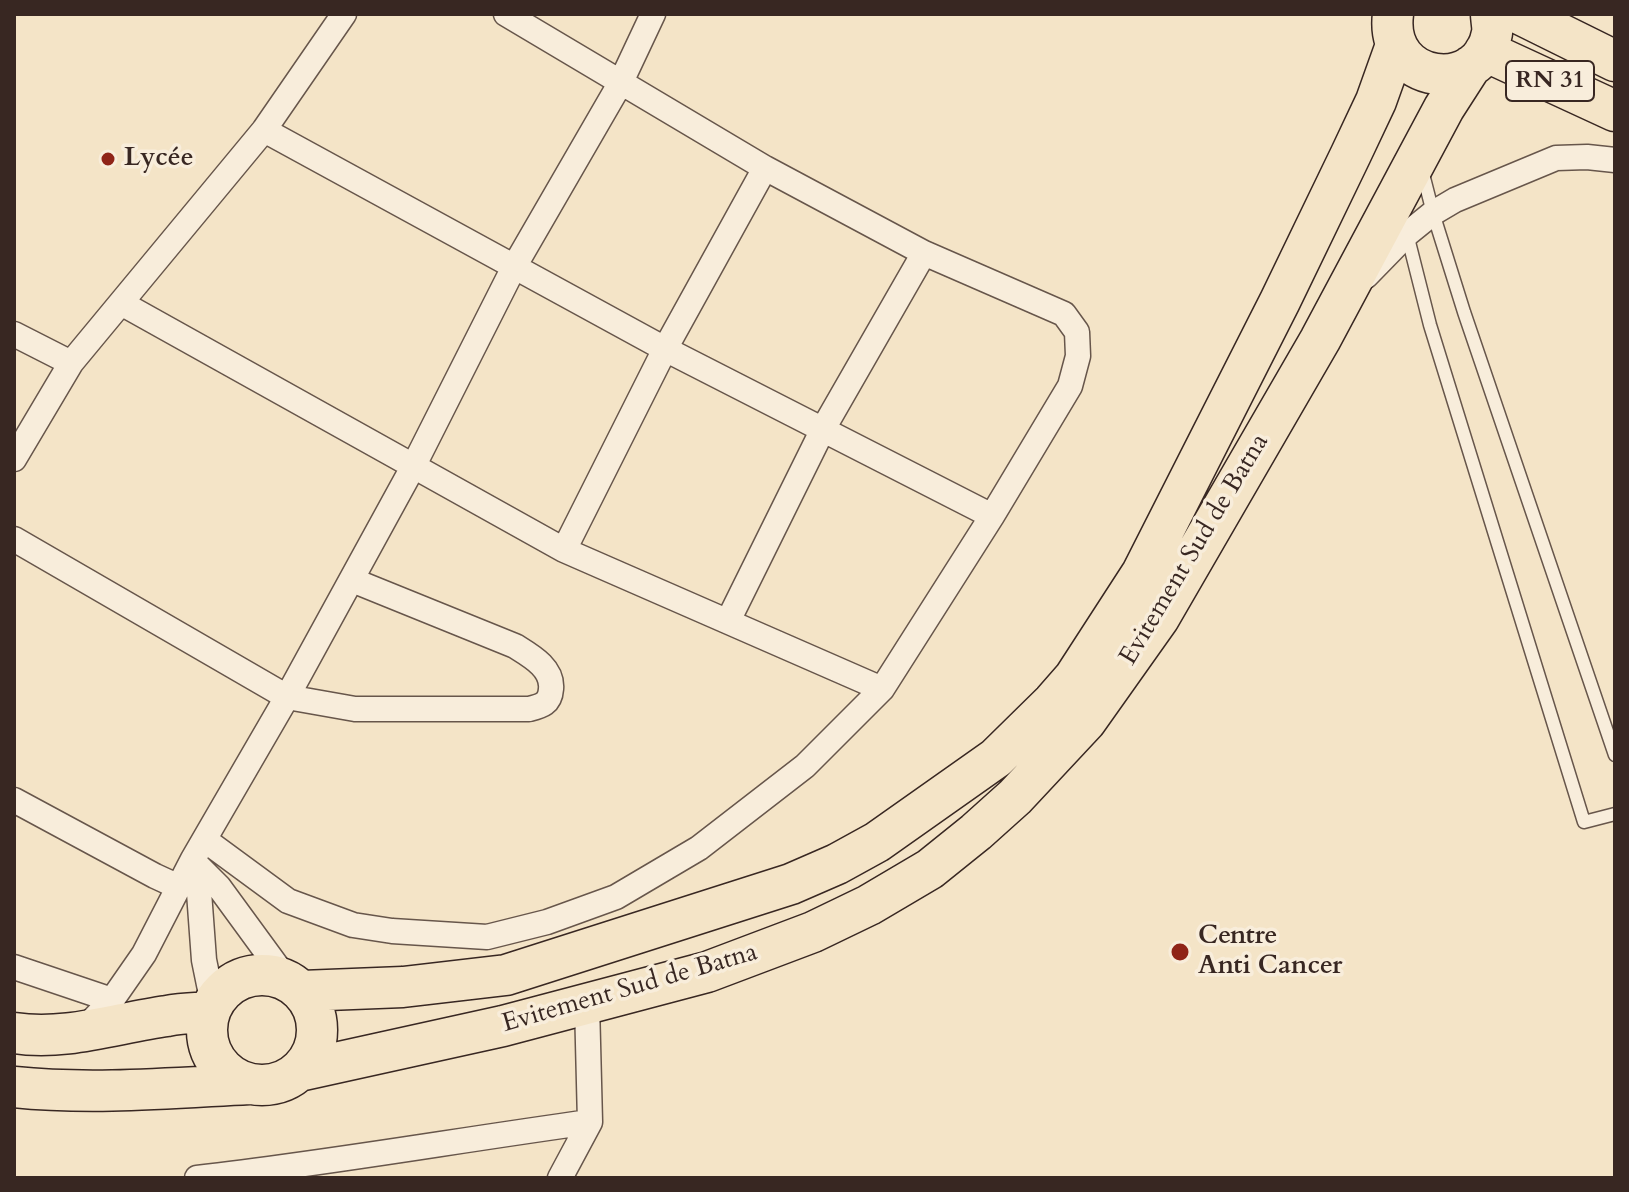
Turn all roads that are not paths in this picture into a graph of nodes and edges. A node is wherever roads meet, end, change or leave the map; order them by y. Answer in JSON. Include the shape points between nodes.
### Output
{"nodes":[{"id":1,"x":344,"y":14,"type":"edge"},
{"id":2,"x":506,"y":14,"type":"edge"},
{"id":3,"x":653,"y":14,"type":"edge"},
{"id":4,"x":1520,"y":14,"type":"edge"},
{"id":5,"x":1395,"y":30,"type":"edge"},
{"id":6,"x":1482,"y":44,"type":"edge"},
{"id":7,"x":1615,"y":61,"type":"edge"},
{"id":8,"x":621,"y":82,"type":"junction"},
{"id":9,"x":1615,"y":111,"type":"edge"},
{"id":10,"x":264,"y":130,"type":"junction"},
{"id":11,"x":1418,"y":157,"type":"junction"},
{"id":12,"x":1615,"y":160,"type":"edge"},
{"id":13,"x":765,"y":168,"type":"junction"},
{"id":14,"x":1433,"y":213,"type":"junction"},
{"id":15,"x":1407,"y":234,"type":"junction"},
{"id":16,"x":924,"y":253,"type":"junction"},
{"id":17,"x":514,"y":267,"type":"junction"},
{"id":18,"x":121,"y":303,"type":"junction"},
{"id":19,"x":1340,"y":304,"type":"junction"},
{"id":20,"x":14,"y":334,"type":"edge"},
{"id":21,"x":665,"y":349,"type":"junction"},
{"id":22,"x":71,"y":363,"type":"junction"},
{"id":23,"x":823,"y":429,"type":"junction"},
{"id":24,"x":14,"y":459,"type":"edge"},
{"id":25,"x":413,"y":467,"type":"junction"},
{"id":26,"x":992,"y":516,"type":"junction"},
{"id":27,"x":14,"y":539,"type":"edge"},
{"id":28,"x":564,"y":550,"type":"junction"},
{"id":29,"x":352,"y":580,"type":"junction"},
{"id":30,"x":728,"y":621,"type":"junction"},
{"id":31,"x":882,"y":689,"type":"junction"},
{"id":32,"x":287,"y":697,"type":"junction"},
{"id":33,"x":1615,"y":755,"type":"edge"},
{"id":34,"x":14,"y":800,"type":"edge"},
{"id":35,"x":1615,"y":814,"type":"edge"},
{"id":36,"x":198,"y":854,"type":"junction"},
{"id":37,"x":179,"y":887,"type":"junction"},
{"id":38,"x":14,"y":967,"type":"edge"},
{"id":39,"x":295,"y":986,"type":"junction"},
{"id":40,"x":112,"y":1000,"type":"junction"},
{"id":41,"x":587,"y":1004,"type":"junction"},
{"id":42,"x":212,"y":1008,"type":"junction"},
{"id":43,"x":14,"y":1033,"type":"edge"},
{"id":44,"x":81,"y":1033,"type":"junction"},
{"id":45,"x":299,"y":1071,"type":"junction"},
{"id":46,"x":249,"y":1084,"type":"junction"},
{"id":47,"x":14,"y":1087,"type":"edge"},
{"id":48,"x":590,"y":1122,"type":"junction"},
{"id":49,"x":197,"y":1178,"type":"edge"},
{"id":50,"x":560,"y":1178,"type":"edge"}],
"edges":[{"from":1,"to":10,"type":"street"},
{"from":2,"to":8,"type":"street"},
{"from":3,"to":8,"type":"street"},
{"from":4,"to":7,"type":"highway","number":"RN 31"},
{"from":5,"to":6,"type":"highway","via":[[1406,60],[1437,75],[1455,74]]},
{"from":5,"to":39,"type":"highway","name":"Evitement Sud de Batna","via":[[1376,101],[1142,573],[1074,678],[996,758],[877,842],[791,884],[506,975],[403,987]]},
{"from":6,"to":9,"type":"highway","number":"RN 31"},
{"from":6,"to":11,"type":"highway","name":"Evitement Sud de Batna"},
{"from":8,"to":13,"type":"street"},
{"from":8,"to":17,"type":"street"},
{"from":10,"to":17,"type":"street"},
{"from":10,"to":18,"type":"street"},
{"from":11,"to":14,"type":"lane"},
{"from":11,"to":19,"type":"highway","name":"Evitement Sud de Batna"},
{"from":12,"to":14,"type":"street","via":[[1556,158]]},
{"from":13,"to":16,"type":"street"},
{"from":13,"to":21,"type":"street"},
{"from":14,"to":15,"type":"street"},
{"from":14,"to":33,"type":"lane"},
{"from":15,"to":19,"type":"street"},
{"from":15,"to":35,"type":"lane","via":[[1430,325],[1584,822]]},
{"from":16,"to":23,"type":"street"},
{"from":16,"to":26,"type":"street","via":[[1064,314],[1077,332],[1078,356],[1070,386]]},
{"from":17,"to":21,"type":"street"},
{"from":17,"to":25,"type":"street"},
{"from":18,"to":22,"type":"street"},
{"from":18,"to":25,"type":"street"},
{"from":19,"to":41,"type":"highway","name":"Evitement Sud de Batna","via":[[1159,618],[1086,721],[1015,797],[930,869],[869,905],[707,972]]},
{"from":20,"to":22,"type":"street"},
{"from":21,"to":23,"type":"street"},
{"from":21,"to":28,"type":"street"},
{"from":22,"to":24,"type":"street"},
{"from":23,"to":26,"type":"street"},
{"from":23,"to":30,"type":"street"},
{"from":25,"to":28,"type":"street"},
{"from":25,"to":29,"type":"street"},
{"from":26,"to":31,"type":"street"},
{"from":27,"to":32,"type":"street"},
{"from":28,"to":30,"type":"street"},
{"from":29,"to":32,"type":"street"},
{"from":29,"to":32,"type":"street","via":[[515,646],[550,675],[550,699],[529,709],[355,709]]},
{"from":30,"to":31,"type":"street"},
{"from":31,"to":36,"type":"street","via":[[805,766],[699,848],[616,897],[487,937],[353,925],[288,901]]},
{"from":32,"to":36,"type":"street"},
{"from":34,"to":37,"type":"street"},
{"from":36,"to":37,"type":"street"},
{"from":36,"to":39,"type":"street"},
{"from":36,"to":42,"type":"street"},
{"from":37,"to":40,"type":"street","via":[[144,954]]},
{"from":38,"to":40,"type":"street"},
{"from":39,"to":42,"type":"highway","via":[[254,975],[224,990]]},
{"from":39,"to":45,"type":"highway","via":[[313,1006],[317,1023],[317,1041]]},
{"from":40,"to":44,"type":"street"},
{"from":41,"to":45,"type":"highway","name":"Evitement Sud de Batna"},
{"from":41,"to":48,"type":"street"},
{"from":42,"to":44,"type":"highway"},
{"from":42,"to":46,"type":"highway","via":[[210,1048],[219,1064]]},
{"from":43,"to":44,"type":"highway"},
{"from":45,"to":46,"type":"highway","via":[[284,1081]]},
{"from":46,"to":47,"type":"highway"},
{"from":48,"to":49,"type":"street"},
{"from":48,"to":50,"type":"street"}]}
